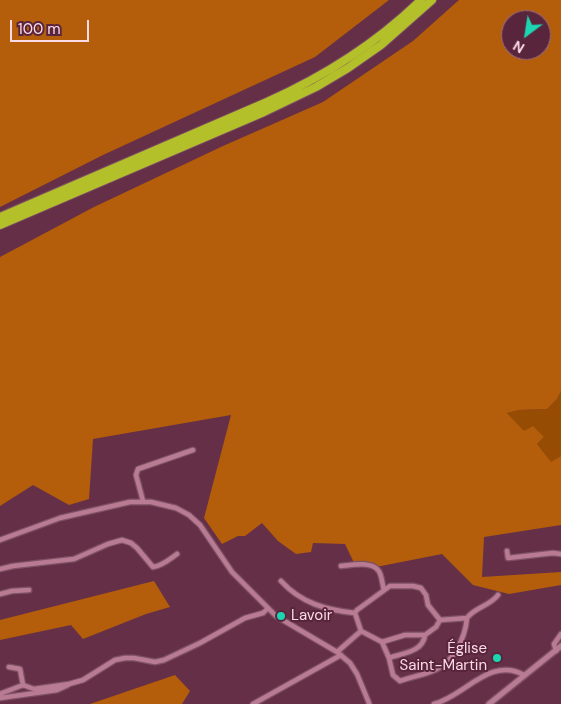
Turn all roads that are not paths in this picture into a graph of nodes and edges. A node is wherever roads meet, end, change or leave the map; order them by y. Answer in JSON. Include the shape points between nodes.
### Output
{"nodes":[{"id":1,"x":421,"y":0,"type":"edge"},
{"id":2,"x":432,"y":0,"type":"edge"},
{"id":3,"x":0,"y":217,"type":"edge"},
{"id":4,"x":0,"y":225,"type":"edge"},
{"id":5,"x":193,"y":450,"type":"dead end"},
{"id":6,"x":143,"y":501,"type":"junction"},
{"id":7,"x":0,"y":540,"type":"edge"},
{"id":8,"x":508,"y":551,"type":"dead end"},
{"id":9,"x":177,"y":554,"type":"dead end"},
{"id":10,"x":561,"y":554,"type":"edge"},
{"id":11,"x":341,"y":566,"type":"dead end"},
{"id":12,"x":0,"y":569,"type":"edge"},
{"id":13,"x":281,"y":581,"type":"dead end"},
{"id":14,"x":29,"y":590,"type":"dead end"},
{"id":15,"x":384,"y":590,"type":"junction"},
{"id":16,"x":0,"y":594,"type":"edge"},
{"id":17,"x":498,"y":595,"type":"dead end"},
{"id":18,"x":268,"y":608,"type":"junction"},
{"id":19,"x":355,"y":613,"type":"junction"},
{"id":20,"x":467,"y":618,"type":"junction"},
{"id":21,"x":440,"y":620,"type":"junction"},
{"id":22,"x":361,"y":631,"type":"junction"},
{"id":23,"x":561,"y":634,"type":"edge"},
{"id":24,"x":425,"y":635,"type":"junction"},
{"id":25,"x":382,"y":642,"type":"junction"},
{"id":26,"x":561,"y":646,"type":"edge"},
{"id":27,"x":556,"y":651,"type":"junction"},
{"id":28,"x":339,"y":653,"type":"junction"},
{"id":29,"x":389,"y":658,"type":"junction"},
{"id":30,"x":9,"y":667,"type":"dead end"},
{"id":31,"x":524,"y":675,"type":"junction"},
{"id":32,"x":69,"y":684,"type":"junction"},
{"id":33,"x":23,"y":686,"type":"junction"},
{"id":34,"x":0,"y":694,"type":"edge"},
{"id":35,"x":0,"y":698,"type":"edge"},
{"id":36,"x":253,"y":704,"type":"edge"},
{"id":37,"x":369,"y":704,"type":"edge"},
{"id":38,"x":434,"y":704,"type":"edge"},
{"id":39,"x":489,"y":704,"type":"edge"}],
"edges":[{"from":1,"to":3,"type":"highway","via":[[363,49],[300,86]]},
{"from":2,"to":4,"type":"highway","via":[[381,45],[316,87]]},
{"from":5,"to":6,"type":"street","via":[[138,469],[136,475]]},
{"from":6,"to":7,"type":"street","via":[[60,518]]},
{"from":6,"to":18,"type":"street","via":[[176,508],[195,519],[232,572]]},
{"from":8,"to":10,"type":"street","via":[[508,558]]},
{"from":9,"to":12,"type":"street","via":[[153,567],[137,548],[122,540],[74,559]]},
{"from":11,"to":15,"type":"street","via":[[355,564],[376,568]]},
{"from":13,"to":19,"type":"street","via":[[301,598],[321,607]]},
{"from":14,"to":16,"type":"street"},
{"from":15,"to":19,"type":"street"},
{"from":15,"to":21,"type":"street","via":[[390,586],[421,588],[428,605]]},
{"from":17,"to":20,"type":"street"},
{"from":18,"to":28,"type":"street","via":[[286,623]]},
{"from":18,"to":32,"type":"street","via":[[164,660],[115,660],[83,680]]},
{"from":19,"to":22,"type":"street"},
{"from":20,"to":21,"type":"street"},
{"from":20,"to":29,"type":"street","via":[[458,648],[434,671],[398,680],[393,675]]},
{"from":21,"to":24,"type":"street"},
{"from":22,"to":25,"type":"street"},
{"from":22,"to":28,"type":"street"},
{"from":23,"to":27,"type":"street","via":[[554,644]]},
{"from":24,"to":25,"type":"street","via":[[405,635]]},
{"from":24,"to":29,"type":"street","via":[[419,648]]},
{"from":25,"to":29,"type":"street"},
{"from":26,"to":27,"type":"street"},
{"from":27,"to":31,"type":"street"},
{"from":28,"to":36,"type":"street"},
{"from":28,"to":37,"type":"street","via":[[357,674]]},
{"from":30,"to":33,"type":"street","via":[[20,668]]},
{"from":31,"to":38,"type":"street","via":[[516,671],[494,671],[451,698]]},
{"from":31,"to":39,"type":"street"},
{"from":32,"to":33,"type":"street","via":[[34,689]]},
{"from":32,"to":35,"type":"street","via":[[63,689]]},
{"from":33,"to":34,"type":"street"}]}
